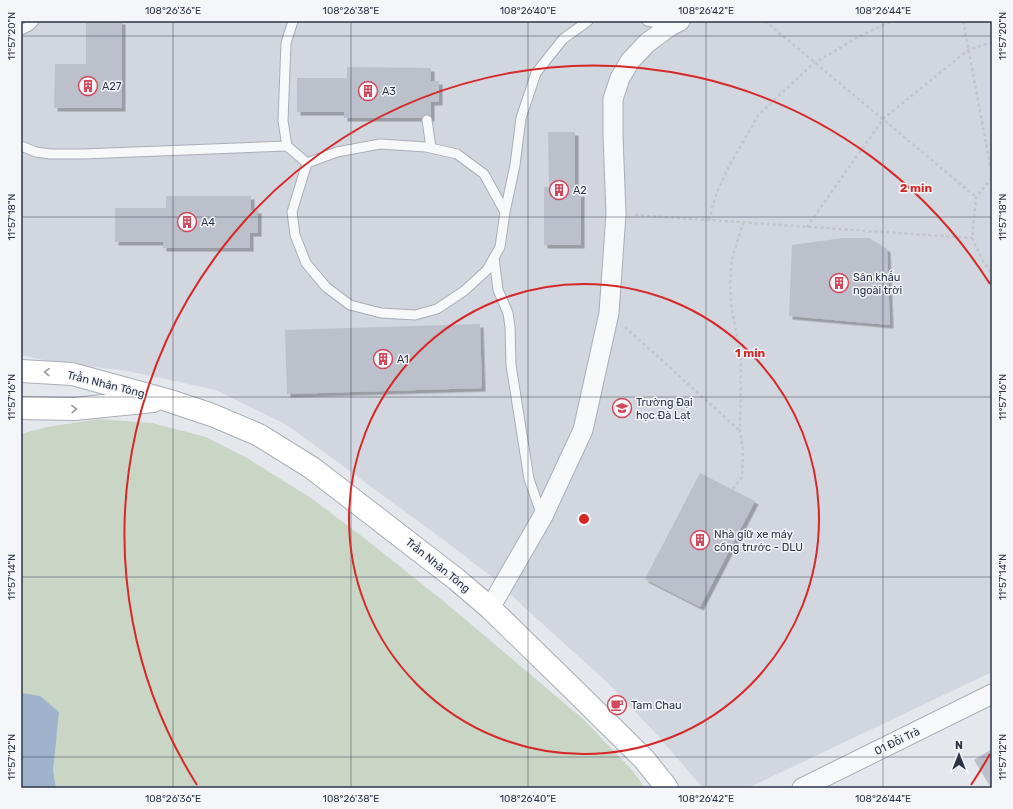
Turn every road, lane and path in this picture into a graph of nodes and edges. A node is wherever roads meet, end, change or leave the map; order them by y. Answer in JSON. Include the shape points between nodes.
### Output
{"nodes":[{"id":1,"x":34,"y":21,"type":"edge"},
{"id":2,"x":293,"y":21,"type":"edge"},
{"id":3,"x":588,"y":21,"type":"edge"},
{"id":4,"x":647,"y":21,"type":"edge"},
{"id":5,"x":765,"y":21,"type":"edge"},
{"id":6,"x":892,"y":21,"type":"edge"},
{"id":7,"x":963,"y":21,"type":"edge"},
{"id":8,"x":675,"y":23,"type":"edge"},
{"id":9,"x":21,"y":30,"type":"edge"},
{"id":10,"x":992,"y":42,"type":"edge"},
{"id":11,"x":968,"y":50,"type":"junction"},
{"id":12,"x":816,"y":62,"type":"junction"},
{"id":13,"x":883,"y":118,"type":"junction"},
{"id":14,"x":427,"y":120,"type":"dead end"},
{"id":15,"x":21,"y":146,"type":"edge"},
{"id":16,"x":287,"y":146,"type":"junction"},
{"id":17,"x":431,"y":148,"type":"junction"},
{"id":18,"x":307,"y":163,"type":"junction"},
{"id":19,"x":992,"y":174,"type":"edge"},
{"id":20,"x":992,"y":178,"type":"edge"},
{"id":21,"x":976,"y":197,"type":"junction"},
{"id":22,"x":505,"y":212,"type":"junction"},
{"id":23,"x":616,"y":214,"type":"junction"},
{"id":24,"x":709,"y":220,"type":"junction"},
{"id":25,"x":743,"y":223,"type":"junction"},
{"id":26,"x":807,"y":227,"type":"junction"},
{"id":27,"x":972,"y":238,"type":"junction"},
{"id":28,"x":494,"y":257,"type":"junction"},
{"id":29,"x":992,"y":274,"type":"edge"},
{"id":30,"x":609,"y":313,"type":"junction"},
{"id":31,"x":21,"y":371,"type":"edge"},
{"id":32,"x":166,"y":400,"type":"junction"},
{"id":33,"x":21,"y":408,"type":"edge"},
{"id":34,"x":740,"y":431,"type":"junction"},
{"id":35,"x":733,"y":489,"type":"dead end"},
{"id":36,"x":543,"y":516,"type":"junction"},
{"id":37,"x":490,"y":608,"type":"junction"},
{"id":38,"x":992,"y":694,"type":"edge"},
{"id":39,"x":667,"y":788,"type":"edge"},
{"id":40,"x":802,"y":788,"type":"edge"}],
"edges":[{"from":1,"to":9,"type":"lane"},
{"from":2,"to":16,"type":"lane","via":[[286,43],[284,122]]},
{"from":3,"to":22,"type":"lane","via":[[563,39],[536,73],[521,118]]},
{"from":4,"to":8,"type":"lane"},
{"from":5,"to":12,"type":"path"},
{"from":6,"to":12,"type":"path","via":[[858,37]]},
{"from":7,"to":11,"type":"path"},
{"from":8,"to":23,"type":"street","via":[[647,43],[630,61],[620,78],[613,99]]},
{"from":10,"to":11,"type":"path"},
{"from":11,"to":13,"type":"path"},
{"from":11,"to":19,"type":"path"},
{"from":12,"to":13,"type":"path"},
{"from":12,"to":24,"type":"path","via":[[758,114],[728,166]]},
{"from":13,"to":21,"type":"path"},
{"from":13,"to":26,"type":"path"},
{"from":14,"to":17,"type":"lane"},
{"from":15,"to":16,"type":"lane","via":[[50,154]]},
{"from":16,"to":18,"type":"lane"},
{"from":17,"to":18,"type":"lane","via":[[380,144],[337,152]]},
{"from":17,"to":22,"type":"lane","via":[[457,154],[484,174]]},
{"from":18,"to":28,"type":"lane","via":[[292,212],[295,235],[306,263],[326,287],[350,305],[381,313],[415,315],[437,309],[464,291],[487,270]]},
{"from":20,"to":21,"type":"path"},
{"from":21,"to":27,"type":"path"},
{"from":22,"to":28,"type":"lane","via":[[500,247]]},
{"from":23,"to":24,"type":"path"},
{"from":23,"to":30,"type":"street"},
{"from":24,"to":25,"type":"path"},
{"from":25,"to":26,"type":"path"},
{"from":25,"to":34,"type":"path","via":[[732,259],[730,283],[741,361]]},
{"from":26,"to":27,"type":"path"},
{"from":27,"to":29,"type":"path"},
{"from":28,"to":36,"type":"lane","via":[[498,290],[508,313],[511,366],[529,479]]},
{"from":30,"to":34,"type":"path"},
{"from":30,"to":36,"type":"street","via":[[584,430]]},
{"from":32,"to":31,"type":"main road","name":"Trần Nhân Tông","one_way":true,"via":[[72,374]]},
{"from":33,"to":32,"type":"main road","name":"Trần Nhân Tông","one_way":true,"via":[[74,409]]},
{"from":32,"to":37,"type":"main road","name":"Trần Nhân Tông","via":[[212,415],[259,435],[312,468]]},
{"from":34,"to":35,"type":"path","via":[[743,450],[742,477]]},
{"from":36,"to":37,"type":"street"},
{"from":37,"to":39,"type":"main road","name":"Trần Nhân Tông","via":[[644,759]]},
{"from":38,"to":40,"type":"street","name":"01 Đồi Trà"}]}
